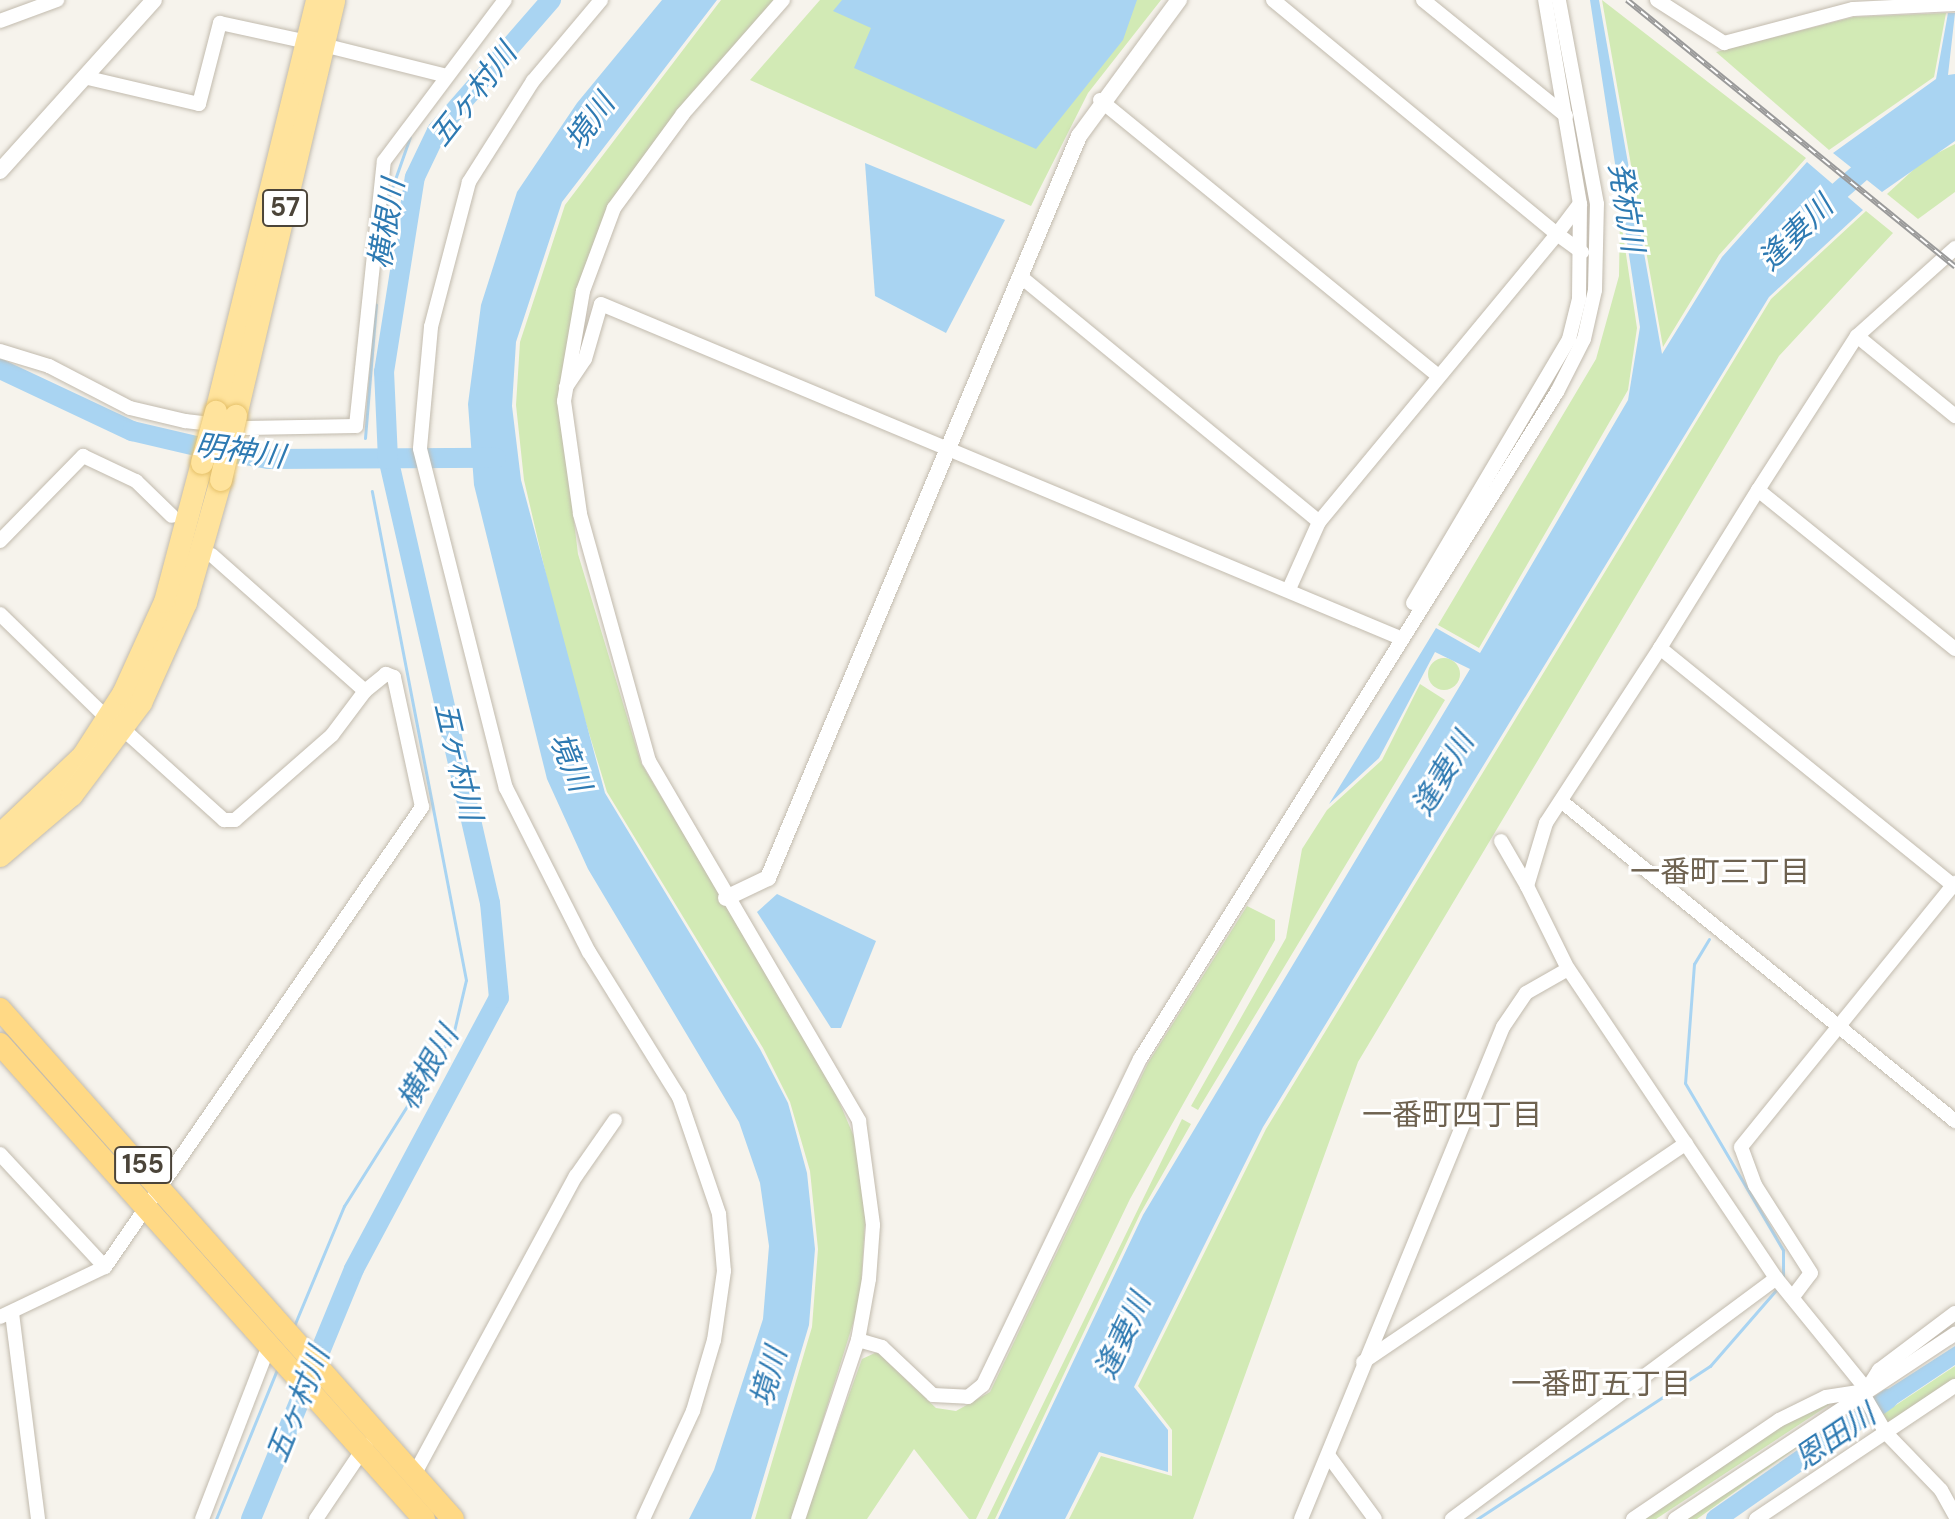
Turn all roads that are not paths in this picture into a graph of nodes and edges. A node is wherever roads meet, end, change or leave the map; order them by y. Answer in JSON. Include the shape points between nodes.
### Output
{"nodes":[{"id":1,"x":57,"y":0,"type":"edge"},
{"id":2,"x":153,"y":0,"type":"edge"},
{"id":3,"x":317,"y":0,"type":"edge"},
{"id":4,"x":334,"y":0,"type":"edge"},
{"id":5,"x":505,"y":0,"type":"edge"},
{"id":6,"x":601,"y":0,"type":"edge"},
{"id":7,"x":783,"y":0,"type":"edge"},
{"id":8,"x":1179,"y":0,"type":"edge"},
{"id":9,"x":1273,"y":0,"type":"edge"},
{"id":10,"x":1423,"y":0,"type":"edge"},
{"id":11,"x":1545,"y":0,"type":"edge"},
{"id":12,"x":1559,"y":0,"type":"edge"},
{"id":13,"x":1657,"y":0,"type":"edge"},
{"id":14,"x":1955,"y":4,"type":"edge"},
{"id":15,"x":0,"y":21,"type":"edge"},
{"id":16,"x":315,"y":44,"type":"junction"},
{"id":17,"x":443,"y":75,"type":"junction"},
{"id":18,"x":88,"y":78,"type":"junction"},
{"id":19,"x":1100,"y":100,"type":"junction"},
{"id":20,"x":1566,"y":116,"type":"junction"},
{"id":21,"x":0,"y":171,"type":"edge"},
{"id":22,"x":1580,"y":204,"type":"junction"},
{"id":23,"x":1557,"y":234,"type":"junction"},
{"id":24,"x":1955,"y":248,"type":"edge"},
{"id":25,"x":1582,"y":252,"type":"junction"},
{"id":26,"x":1020,"y":276,"type":"junction"},
{"id":27,"x":1857,"y":336,"type":"junction"},
{"id":28,"x":0,"y":351,"type":"edge"},
{"id":29,"x":1438,"y":376,"type":"junction"},
{"id":30,"x":565,"y":389,"type":"junction"},
{"id":31,"x":226,"y":414,"type":"junction"},
{"id":32,"x":1955,"y":416,"type":"edge"},
{"id":33,"x":949,"y":448,"type":"junction"},
{"id":34,"x":1758,"y":490,"type":"junction"},
{"id":35,"x":172,"y":516,"type":"dead end"},
{"id":36,"x":1319,"y":522,"type":"junction"},
{"id":37,"x":0,"y":541,"type":"edge"},
{"id":38,"x":212,"y":555,"type":"dead end"},
{"id":39,"x":1289,"y":589,"type":"junction"},
{"id":40,"x":0,"y":614,"type":"edge"},
{"id":41,"x":1398,"y":637,"type":"junction"},
{"id":42,"x":1660,"y":648,"type":"junction"},
{"id":43,"x":1955,"y":649,"type":"edge"},
{"id":44,"x":365,"y":691,"type":"junction"},
{"id":45,"x":116,"y":724,"type":"junction"},
{"id":46,"x":1561,"y":801,"type":"junction"},
{"id":47,"x":0,"y":835,"type":"edge"},
{"id":48,"x":1501,"y":841,"type":"dead end"},
{"id":49,"x":0,"y":856,"type":"edge"},
{"id":50,"x":1954,"y":885,"type":"edge"},
{"id":51,"x":1527,"y":886,"type":"junction"},
{"id":52,"x":726,"y":898,"type":"junction"},
{"id":53,"x":1568,"y":969,"type":"junction"},
{"id":54,"x":0,"y":1009,"type":"edge"},
{"id":55,"x":1838,"y":1028,"type":"junction"},
{"id":56,"x":0,"y":1044,"type":"edge"},
{"id":57,"x":615,"y":1120,"type":"dead end"},
{"id":58,"x":1955,"y":1121,"type":"edge"},
{"id":59,"x":1686,"y":1143,"type":"junction"},
{"id":60,"x":0,"y":1154,"type":"edge"},
{"id":61,"x":164,"y":1188,"type":"junction"},
{"id":62,"x":148,"y":1209,"type":"junction"},
{"id":63,"x":105,"y":1267,"type":"junction"},
{"id":64,"x":1783,"y":1284,"type":"junction"},
{"id":65,"x":5,"y":1312,"type":"edge"},
{"id":66,"x":1955,"y":1313,"type":"edge"},
{"id":67,"x":1955,"y":1334,"type":"edge"},
{"id":68,"x":858,"y":1340,"type":"junction"},
{"id":69,"x":271,"y":1347,"type":"junction"},
{"id":70,"x":1362,"y":1362,"type":"junction"},
{"id":71,"x":1955,"y":1386,"type":"edge"},
{"id":72,"x":1865,"y":1392,"type":"junction"},
{"id":73,"x":1886,"y":1433,"type":"junction"},
{"id":74,"x":370,"y":1441,"type":"junction"},
{"id":75,"x":1328,"y":1455,"type":"junction"},
{"id":76,"x":414,"y":1475,"type":"junction"},
{"id":77,"x":1955,"y":1514,"type":"edge"},
{"id":78,"x":38,"y":1519,"type":"edge"},
{"id":79,"x":202,"y":1519,"type":"edge"},
{"id":80,"x":316,"y":1519,"type":"edge"},
{"id":81,"x":424,"y":1519,"type":"edge"},
{"id":82,"x":453,"y":1519,"type":"edge"},
{"id":83,"x":643,"y":1519,"type":"edge"},
{"id":84,"x":798,"y":1519,"type":"edge"},
{"id":85,"x":1301,"y":1519,"type":"edge"},
{"id":86,"x":1375,"y":1519,"type":"edge"},
{"id":87,"x":1452,"y":1519,"type":"edge"},
{"id":88,"x":1633,"y":1519,"type":"edge"},
{"id":89,"x":1675,"y":1519,"type":"edge"},
{"id":90,"x":1756,"y":1519,"type":"edge"}],
"edges":[{"from":1,"to":15,"type":"street"},
{"from":2,"to":18,"type":"street"},
{"from":3,"to":16,"type":"main road","number":"57"},
{"from":4,"to":16,"type":"main road","number":"57"},
{"from":5,"to":17,"type":"street"},
{"from":6,"to":83,"type":"street","via":[[533,81],[469,182],[431,327],[420,449],[506,788],[589,952],[679,1097],[719,1214],[724,1271],[714,1340],[693,1411]]},
{"from":7,"to":30,"type":"street","via":[[642,163],[614,208],[583,291]]},
{"from":8,"to":19,"type":"street"},
{"from":9,"to":23,"type":"street"},
{"from":10,"to":20,"type":"street"},
{"from":11,"to":20,"type":"street"},
{"from":12,"to":41,"type":"street","via":[[1597,204],[1595,290],[1584,339],[1469,535]]},
{"from":13,"to":14,"type":"street","via":[[1724,43],[1853,9]]},
{"from":16,"to":17,"type":"street"},
{"from":16,"to":18,"type":"street","via":[[220,23],[199,104]]},
{"from":16,"to":31,"type":"main road","number":"57"},
{"from":17,"to":28,"type":"street","via":[[384,161],[375,195],[356,426],[246,428],[185,421],[130,408],[49,366]]},
{"from":18,"to":21,"type":"street"},
{"from":19,"to":26,"type":"street"},
{"from":19,"to":29,"type":"street"},
{"from":20,"to":22,"type":"street"},
{"from":22,"to":23,"type":"street"},
{"from":22,"to":25,"type":"street"},
{"from":23,"to":25,"type":"street"},
{"from":23,"to":29,"type":"street"},
{"from":24,"to":27,"type":"street"},
{"from":25,"to":41,"type":"street","via":[[1569,339]]},
{"from":26,"to":33,"type":"street"},
{"from":26,"to":36,"type":"street"},
{"from":27,"to":32,"type":"street"},
{"from":27,"to":34,"type":"street"},
{"from":29,"to":36,"type":"street"},
{"from":30,"to":33,"type":"street","via":[[585,359],[601,304]]},
{"from":30,"to":52,"type":"street","via":[[566,457],[624,682],[649,761]]},
{"from":31,"to":45,"type":"main road","number":"57","bridge":true,"via":[[202,463],[165,602]]},
{"from":31,"to":45,"type":"main road","number":"57","bridge":true,"via":[[221,480],[186,603]]},
{"from":33,"to":39,"type":"street"},
{"from":33,"to":52,"type":"street","via":[[768,878]]},
{"from":34,"to":42,"type":"street"},
{"from":34,"to":43,"type":"street"},
{"from":35,"to":37,"type":"street","via":[[136,481],[83,456]]},
{"from":36,"to":39,"type":"street"},
{"from":38,"to":44,"type":"street"},
{"from":39,"to":41,"type":"street"},
{"from":40,"to":45,"type":"street"},
{"from":41,"to":68,"type":"street","via":[[1140,1059],[983,1385],[968,1397],[933,1395],[882,1347]]},
{"from":42,"to":46,"type":"street"},
{"from":42,"to":50,"type":"street"},
{"from":44,"to":45,"type":"street","via":[[332,735],[235,820],[224,820]]},
{"from":44,"to":61,"type":"street","via":[[386,674],[394,677],[422,807]]},
{"from":45,"to":47,"type":"main road","number":"57"},
{"from":45,"to":49,"type":"main road","number":"57","via":[[72,795]]},
{"from":46,"to":51,"type":"street"},
{"from":46,"to":55,"type":"street"},
{"from":48,"to":51,"type":"street"},
{"from":50,"to":55,"type":"street"},
{"from":51,"to":53,"type":"street"},
{"from":52,"to":68,"type":"street","via":[[859,1121],[873,1225]]},
{"from":53,"to":59,"type":"street"},
{"from":53,"to":70,"type":"street","via":[[1533,987],[1503,1027]]},
{"from":54,"to":61,"type":"highway","number":"155"},
{"from":55,"to":58,"type":"street"},
{"from":55,"to":64,"type":"street","via":[[1741,1147],[1755,1185],[1811,1273]]},
{"from":56,"to":62,"type":"highway","number":"155"},
{"from":57,"to":76,"type":"street","via":[[569,1190]]},
{"from":59,"to":64,"type":"street"},
{"from":59,"to":70,"type":"street"},
{"from":60,"to":63,"type":"street"},
{"from":61,"to":62,"type":"street"},
{"from":61,"to":74,"type":"highway","number":"155","via":[[328,1376]]},
{"from":62,"to":63,"type":"street"},
{"from":62,"to":69,"type":"highway","number":"155"},
{"from":63,"to":65,"type":"street"},
{"from":64,"to":72,"type":"street"},
{"from":64,"to":87,"type":"street"},
{"from":65,"to":78,"type":"street"},
{"from":66,"to":72,"type":"street","via":[[1879,1370]]},
{"from":67,"to":72,"type":"street"},
{"from":68,"to":84,"type":"street"},
{"from":69,"to":74,"type":"highway","number":"155","via":[[318,1399]]},
{"from":69,"to":79,"type":"street"},
{"from":70,"to":75,"type":"street"},
{"from":71,"to":73,"type":"street"},
{"from":72,"to":73,"type":"street"},
{"from":72,"to":88,"type":"street","via":[[1826,1397],[1779,1420]]},
{"from":72,"to":89,"type":"street"},
{"from":73,"to":77,"type":"street"},
{"from":73,"to":90,"type":"street"},
{"from":74,"to":76,"type":"highway","number":"155"},
{"from":74,"to":80,"type":"street"},
{"from":74,"to":81,"type":"highway","number":"155"},
{"from":75,"to":85,"type":"street"},
{"from":75,"to":86,"type":"street"},
{"from":76,"to":82,"type":"highway","number":"155"}]}
